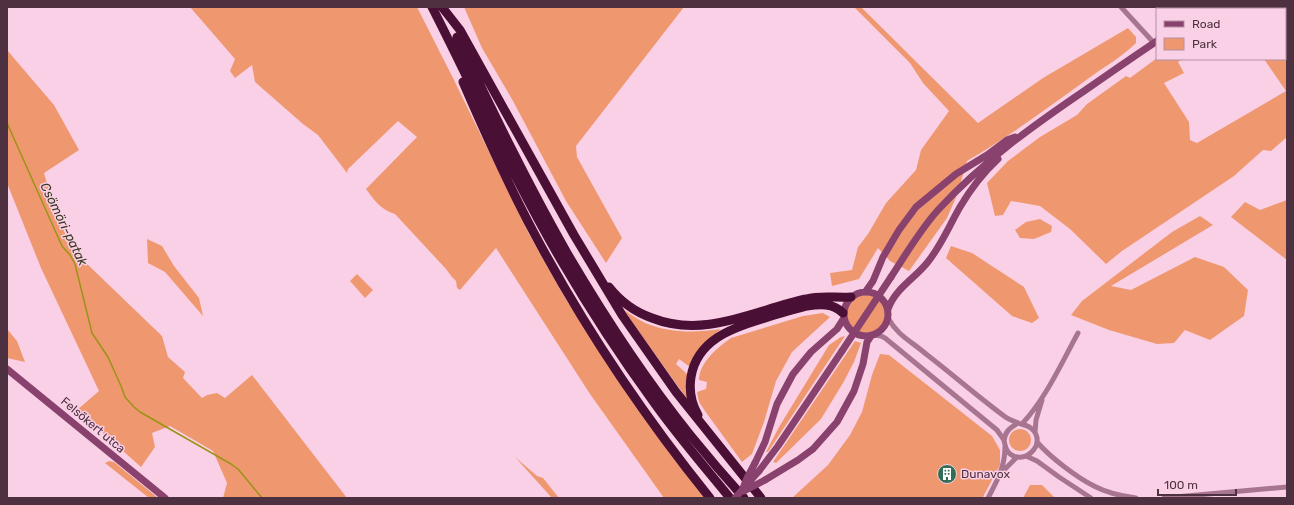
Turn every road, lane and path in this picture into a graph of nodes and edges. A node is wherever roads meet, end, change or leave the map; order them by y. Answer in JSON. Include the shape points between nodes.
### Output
{"nodes":[{"id":1,"x":432,"y":7,"type":"edge"},
{"id":2,"x":442,"y":7,"type":"edge"},
{"id":3,"x":1121,"y":7,"type":"edge"},
{"id":4,"x":449,"y":40,"type":"junction"},
{"id":5,"x":1156,"y":42,"type":"edge"},
{"id":6,"x":1022,"y":134,"type":"junction"},
{"id":7,"x":595,"y":271,"type":"junction"},
{"id":8,"x":866,"y":291,"type":"junction"},
{"id":9,"x":851,"y":297,"type":"junction"},
{"id":10,"x":888,"y":309,"type":"junction"},
{"id":11,"x":844,"y":316,"type":"junction"},
{"id":12,"x":888,"y":318,"type":"junction"},
{"id":13,"x":1078,"y":333,"type":"dead end"},
{"id":14,"x":873,"y":335,"type":"junction"},
{"id":15,"x":7,"y":369,"type":"edge"},
{"id":16,"x":1045,"y":392,"type":"junction"},
{"id":17,"x":1020,"y":424,"type":"junction"},
{"id":18,"x":704,"y":429,"type":"junction"},
{"id":19,"x":1035,"y":432,"type":"junction"},
{"id":20,"x":1037,"y":442,"type":"junction"},
{"id":21,"x":1004,"y":443,"type":"junction"},
{"id":22,"x":1026,"y":456,"type":"junction"},
{"id":23,"x":1017,"y":457,"type":"junction"},
{"id":24,"x":1000,"y":474,"type":"junction"},
{"id":25,"x":1287,"y":487,"type":"edge"},
{"id":26,"x":743,"y":495,"type":"edge"},
{"id":27,"x":165,"y":498,"type":"edge"},
{"id":28,"x":710,"y":498,"type":"edge"},
{"id":29,"x":730,"y":498,"type":"edge"},
{"id":30,"x":735,"y":498,"type":"edge"},
{"id":31,"x":761,"y":498,"type":"edge"},
{"id":32,"x":988,"y":498,"type":"edge"},
{"id":33,"x":1091,"y":498,"type":"edge"},
{"id":34,"x":1136,"y":498,"type":"edge"},
{"id":35,"x":1164,"y":498,"type":"edge"}],
"edges":[{"from":1,"to":4,"type":"highway"},
{"from":2,"to":7,"type":"highway","via":[[460,30]]},
{"from":2,"to":26,"type":"highway","via":[[522,169],[596,301],[639,366],[682,424]]},
{"from":3,"to":5,"type":"street"},
{"from":4,"to":28,"type":"highway","via":[[454,61],[500,166],[562,284],[622,381]]},
{"from":4,"to":29,"type":"highway","via":[[530,202],[591,310],[654,402]]},
{"from":5,"to":6,"type":"main road"},
{"from":6,"to":8,"type":"main road","via":[[1007,140],[956,174],[916,207],[899,230]]},
{"from":6,"to":10,"type":"main road","via":[[1013,147],[993,164],[976,184],[928,262],[894,296]]},
{"from":6,"to":26,"type":"main road","bridge":true,"via":[[965,182],[918,235]]},
{"from":7,"to":9,"type":"highway","via":[[623,302],[635,310],[661,322],[684,326],[712,325],[735,320],[807,298]]},
{"from":7,"to":18,"type":"highway","via":[[654,362]]},
{"from":8,"to":9,"type":"main road"},
{"from":8,"to":10,"type":"main road","via":[[878,295]]},
{"from":9,"to":11,"type":"main road","via":[[846,304]]},
{"from":10,"to":12,"type":"main road"},
{"from":11,"to":14,"type":"main road","via":[[846,324],[854,333]]},
{"from":11,"to":18,"type":"highway","via":[[838,308],[832,306],[807,306],[736,327],[709,343],[693,367],[690,384],[692,402]]},
{"from":11,"to":26,"type":"main road","bridge":true,"via":[[837,329],[810,352],[787,383],[756,463],[746,478]]},
{"from":12,"to":14,"type":"main road","via":[[884,328]]},
{"from":12,"to":17,"type":"street","via":[[904,338],[1004,416]]},
{"from":13,"to":16,"type":"street"},
{"from":14,"to":21,"type":"street","via":[[885,338],[993,426]]},
{"from":14,"to":26,"type":"main road","bridge":true,"via":[[867,342],[854,391],[837,422],[813,449]]},
{"from":15,"to":27,"type":"main road","name":"Felsőkert utca"},
{"from":16,"to":17,"type":"street","via":[[1030,416]]},
{"from":16,"to":19,"type":"street"},
{"from":17,"to":19,"type":"street","via":[[1029,426]]},
{"from":17,"to":21,"type":"street","via":[[1007,431]]},
{"from":18,"to":31,"type":"highway"},
{"from":19,"to":20,"type":"street"},
{"from":20,"to":22,"type":"street","via":[[1033,452]]},
{"from":20,"to":34,"type":"street","via":[[1060,464],[1094,486],[1120,496]]},
{"from":21,"to":23,"type":"street","via":[[1011,454]]},
{"from":21,"to":24,"type":"street","via":[[1005,457]]},
{"from":22,"to":23,"type":"street"},
{"from":22,"to":33,"type":"street","via":[[1037,460]]},
{"from":23,"to":24,"type":"street"},
{"from":24,"to":32,"type":"street"},
{"from":25,"to":35,"type":"street"},
{"from":26,"to":30,"type":"main road","bridge":true}]}
